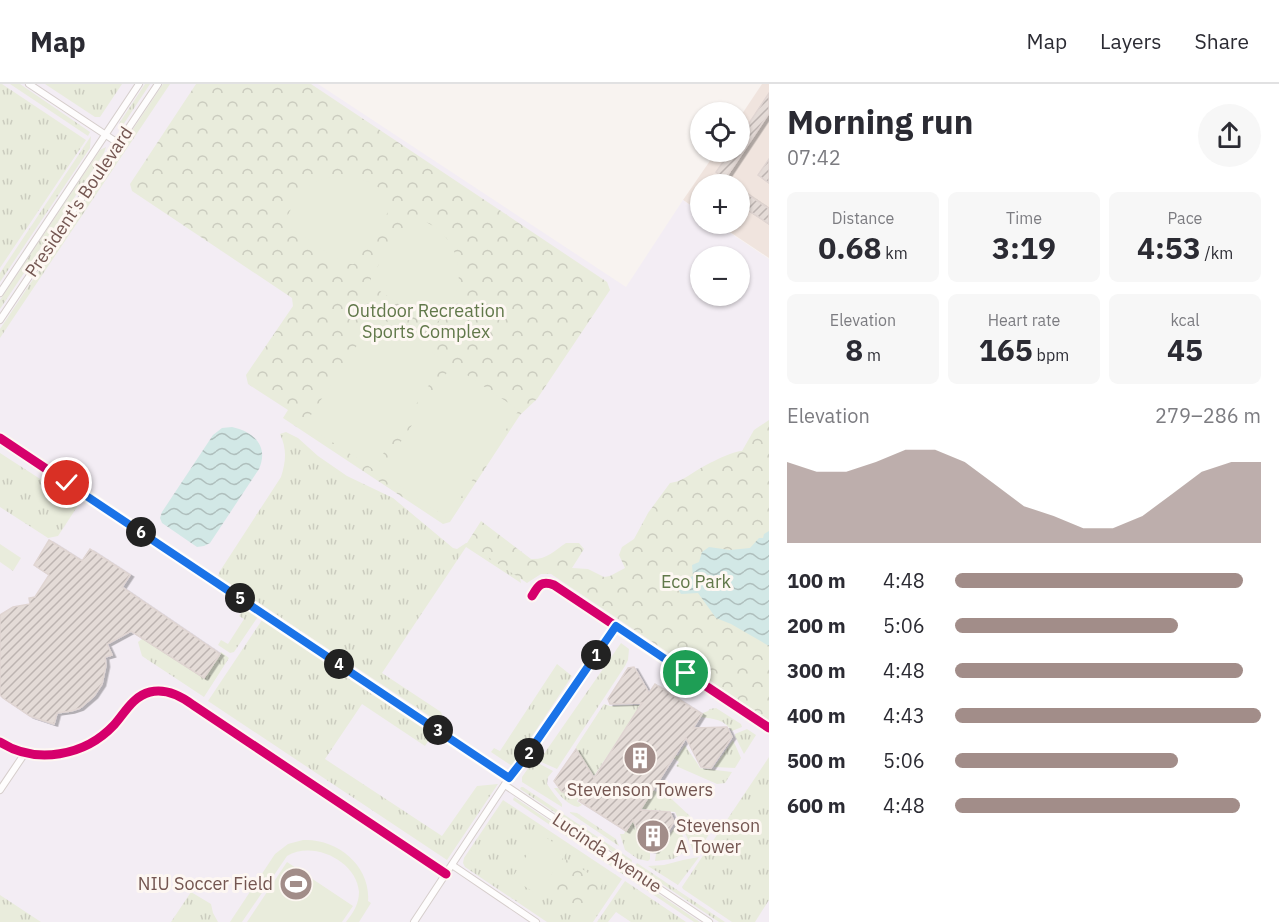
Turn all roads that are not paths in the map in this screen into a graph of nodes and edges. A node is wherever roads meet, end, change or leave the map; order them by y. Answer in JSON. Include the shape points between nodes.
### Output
{"nodes":[{"id":1,"x":29,"y":84,"type":"edge"},
{"id":2,"x":139,"y":84,"type":"edge"},
{"id":3,"x":158,"y":84,"type":"edge"},
{"id":4,"x":105,"y":134,"type":"junction"},
{"id":5,"x":118,"y":143,"type":"junction"},
{"id":6,"x":0,"y":293,"type":"edge"},
{"id":7,"x":0,"y":320,"type":"edge"},
{"id":8,"x":0,"y":438,"type":"edge"},
{"id":9,"x":532,"y":597,"type":"dead end"},
{"id":10,"x":616,"y":626,"type":"junction"},
{"id":11,"x":769,"y":728,"type":"edge"},
{"id":12,"x":0,"y":742,"type":"edge"},
{"id":13,"x":25,"y":753,"type":"junction"},
{"id":14,"x":509,"y":778,"type":"junction"},
{"id":15,"x":505,"y":785,"type":"junction"},
{"id":16,"x":0,"y":790,"type":"edge"},
{"id":17,"x":452,"y":866,"type":"junction"},
{"id":18,"x":446,"y":874,"type":"junction"},
{"id":19,"x":414,"y":922,"type":"edge"},
{"id":20,"x":536,"y":922,"type":"edge"},
{"id":21,"x":709,"y":922,"type":"edge"}],
"edges":[{"from":1,"to":4,"type":"street"},
{"from":2,"to":4,"type":"street","name":"President's Boulevard"},
{"from":3,"to":5,"type":"street","name":"President's Boulevard"},
{"from":4,"to":5,"type":"street"},
{"from":4,"to":6,"type":"street","name":"President's Boulevard"},
{"from":5,"to":7,"type":"street","name":"President's Boulevard"},
{"from":8,"to":14,"type":"street"},
{"from":9,"to":10,"type":"street","via":[[547,582]]},
{"from":10,"to":11,"type":"street"},
{"from":10,"to":14,"type":"street"},
{"from":12,"to":13,"type":"street"},
{"from":13,"to":16,"type":"street"},
{"from":13,"to":18,"type":"street","via":[[61,754],[86,746],[105,734],[141,696],[169,692]]},
{"from":14,"to":15,"type":"street"},
{"from":15,"to":17,"type":"street"},
{"from":15,"to":21,"type":"street","name":"Lucinda Avenue"},
{"from":17,"to":18,"type":"street"},
{"from":17,"to":20,"type":"street"},
{"from":18,"to":19,"type":"street"}]}
